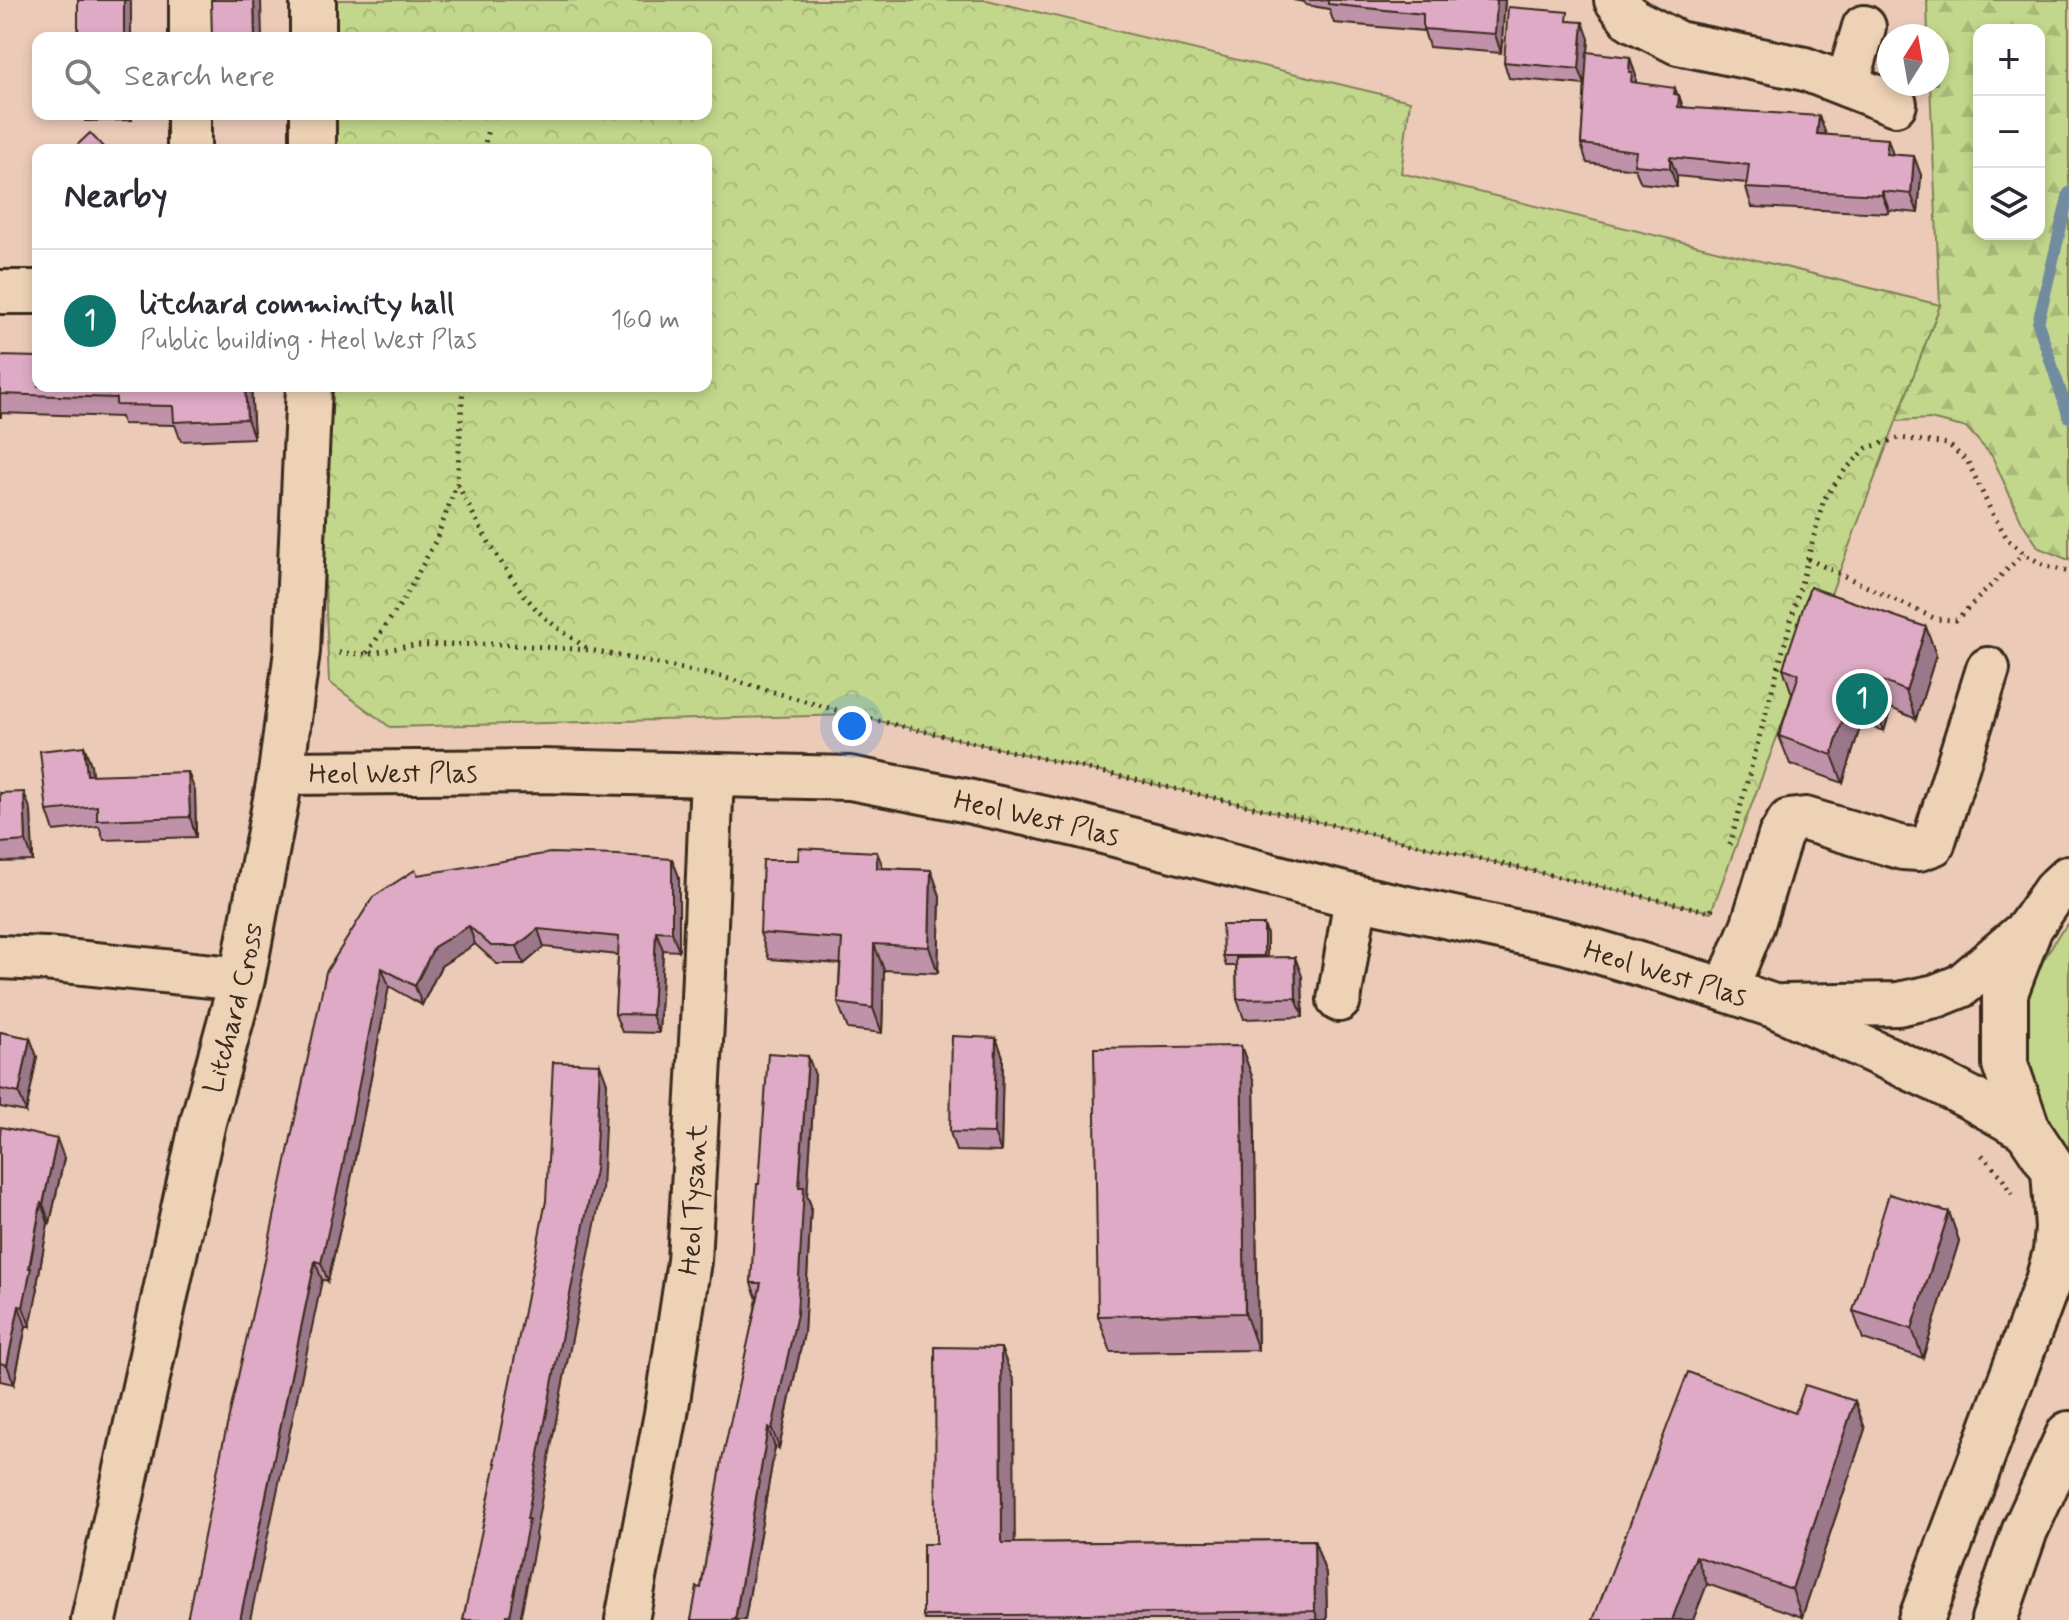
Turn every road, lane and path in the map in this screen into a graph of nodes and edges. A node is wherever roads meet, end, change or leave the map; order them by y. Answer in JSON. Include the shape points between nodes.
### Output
{"nodes":[{"id":1,"x":191,"y":0,"type":"edge"},
{"id":2,"x":313,"y":0,"type":"edge"},
{"id":3,"x":1616,"y":0,"type":"edge"},
{"id":4,"x":1864,"y":27,"type":"dead end"},
{"id":5,"x":191,"y":32,"type":"edge"},
{"id":6,"x":313,"y":32,"type":"edge"},
{"id":7,"x":1847,"y":85,"type":"junction"},
{"id":8,"x":1895,"y":104,"type":"dead end"},
{"id":9,"x":189,"y":120,"type":"edge"},
{"id":10,"x":313,"y":120,"type":"edge"},
{"id":11,"x":488,"y":128,"type":"dead end"},
{"id":12,"x":189,"y":144,"type":"edge"},
{"id":13,"x":313,"y":144,"type":"edge"},
{"id":14,"x":485,"y":144,"type":"edge"},
{"id":15,"x":0,"y":292,"type":"edge"},
{"id":16,"x":32,"y":292,"type":"edge"},
{"id":17,"x":309,"y":392,"type":"edge"},
{"id":18,"x":463,"y":392,"type":"edge"},
{"id":19,"x":457,"y":484,"type":"junction"},
{"id":20,"x":2024,"y":553,"type":"junction"},
{"id":21,"x":1808,"y":559,"type":"junction"},
{"id":22,"x":2069,"y":572,"type":"edge"},
{"id":23,"x":590,"y":650,"type":"junction"},
{"id":24,"x":1988,"y":669,"type":"dead end"},
{"id":25,"x":853,"y":715,"type":"junction"},
{"id":26,"x":281,"y":773,"type":"junction"},
{"id":27,"x":712,"y":775,"type":"junction"},
{"id":28,"x":850,"y":778,"type":"junction"},
{"id":29,"x":1728,"y":850,"type":"dead end"},
{"id":30,"x":2069,"y":878,"type":"edge"},
{"id":31,"x":1716,"y":896,"type":"dead end"},
{"id":32,"x":1356,"y":897,"type":"junction"},
{"id":33,"x":2030,"y":927,"type":"junction"},
{"id":34,"x":0,"y":957,"type":"edge"},
{"id":35,"x":242,"y":979,"type":"junction"},
{"id":36,"x":1726,"y":990,"type":"junction"},
{"id":37,"x":1339,"y":1000,"type":"dead end"},
{"id":38,"x":1774,"y":1006,"type":"junction"},
{"id":39,"x":2028,"y":1131,"type":"junction"},
{"id":40,"x":2062,"y":1176,"type":"edge"},
{"id":41,"x":2069,"y":1434,"type":"edge"},
{"id":42,"x":94,"y":1620,"type":"edge"},
{"id":43,"x":627,"y":1620,"type":"edge"},
{"id":44,"x":1921,"y":1620,"type":"edge"},
{"id":45,"x":1994,"y":1620,"type":"edge"}],
"edges":[{"from":1,"to":5,"type":"street"},
{"from":2,"to":6,"type":"main road"},
{"from":3,"to":7,"type":"street","via":[[1631,19],[1678,43],[1805,69]]},
{"from":4,"to":7,"type":"street"},
{"from":7,"to":8,"type":"street"},
{"from":9,"to":12,"type":"street"},
{"from":10,"to":13,"type":"main road"},
{"from":11,"to":14,"type":"path"},
{"from":15,"to":16,"type":"street"},
{"from":17,"to":26,"type":"main road","name":"Litchard Cross","via":[[297,651]]},
{"from":18,"to":19,"type":"path"},
{"from":19,"to":23,"type":"path","via":[[481,531],[540,613]]},
{"from":19,"to":23,"type":"path","via":[[436,540],[366,654],[414,645]]},
{"from":20,"to":21,"type":"path","via":[[1956,620],[1936,619]]},
{"from":20,"to":21,"type":"path","via":[[2008,540],[1968,462],[1948,444],[1899,438],[1867,448],[1845,470],[1824,499]]},
{"from":20,"to":22,"type":"path"},
{"from":21,"to":29,"type":"path"},
{"from":23,"to":25,"type":"path","via":[[722,677]]},
{"from":24,"to":36,"type":"street","via":[[1933,844],[1903,848],[1805,819],[1789,821]]},
{"from":25,"to":28,"type":"path"},
{"from":25,"to":31,"type":"path","via":[[1711,912]]},
{"from":26,"to":27,"type":"street","name":"Heol West Plas"},
{"from":26,"to":35,"type":"main road","name":"Litchard Cross"},
{"from":27,"to":28,"type":"street","name":"Heol West Plas"},
{"from":27,"to":43,"type":"street","name":"Heol Tysant","via":[[689,1261]]},
{"from":28,"to":32,"type":"street","name":"Heol West Plas","via":[[1076,825]]},
{"from":30,"to":33,"type":"main road"},
{"from":32,"to":36,"type":"street","name":"Heol West Plas","via":[[1565,942]]},
{"from":32,"to":37,"type":"street"},
{"from":33,"to":38,"type":"street","name":"Heol West Plas","via":[[1961,986],[1936,996],[1898,1004]]},
{"from":33,"to":39,"type":"main road","via":[[2005,993],[2005,1064]]},
{"from":34,"to":35,"type":"street"},
{"from":35,"to":42,"type":"main road","name":"Litchard Cross","via":[[203,1122]]},
{"from":36,"to":38,"type":"street","name":"Heol West Plas"},
{"from":38,"to":39,"type":"street","name":"Heol West Plas","via":[[1937,1081]]},
{"from":39,"to":40,"type":"main road"},
{"from":40,"to":44,"type":"main road","via":[[2056,1252],[2048,1281]]},
{"from":41,"to":45,"type":"main road","via":[[2025,1530]]}]}
